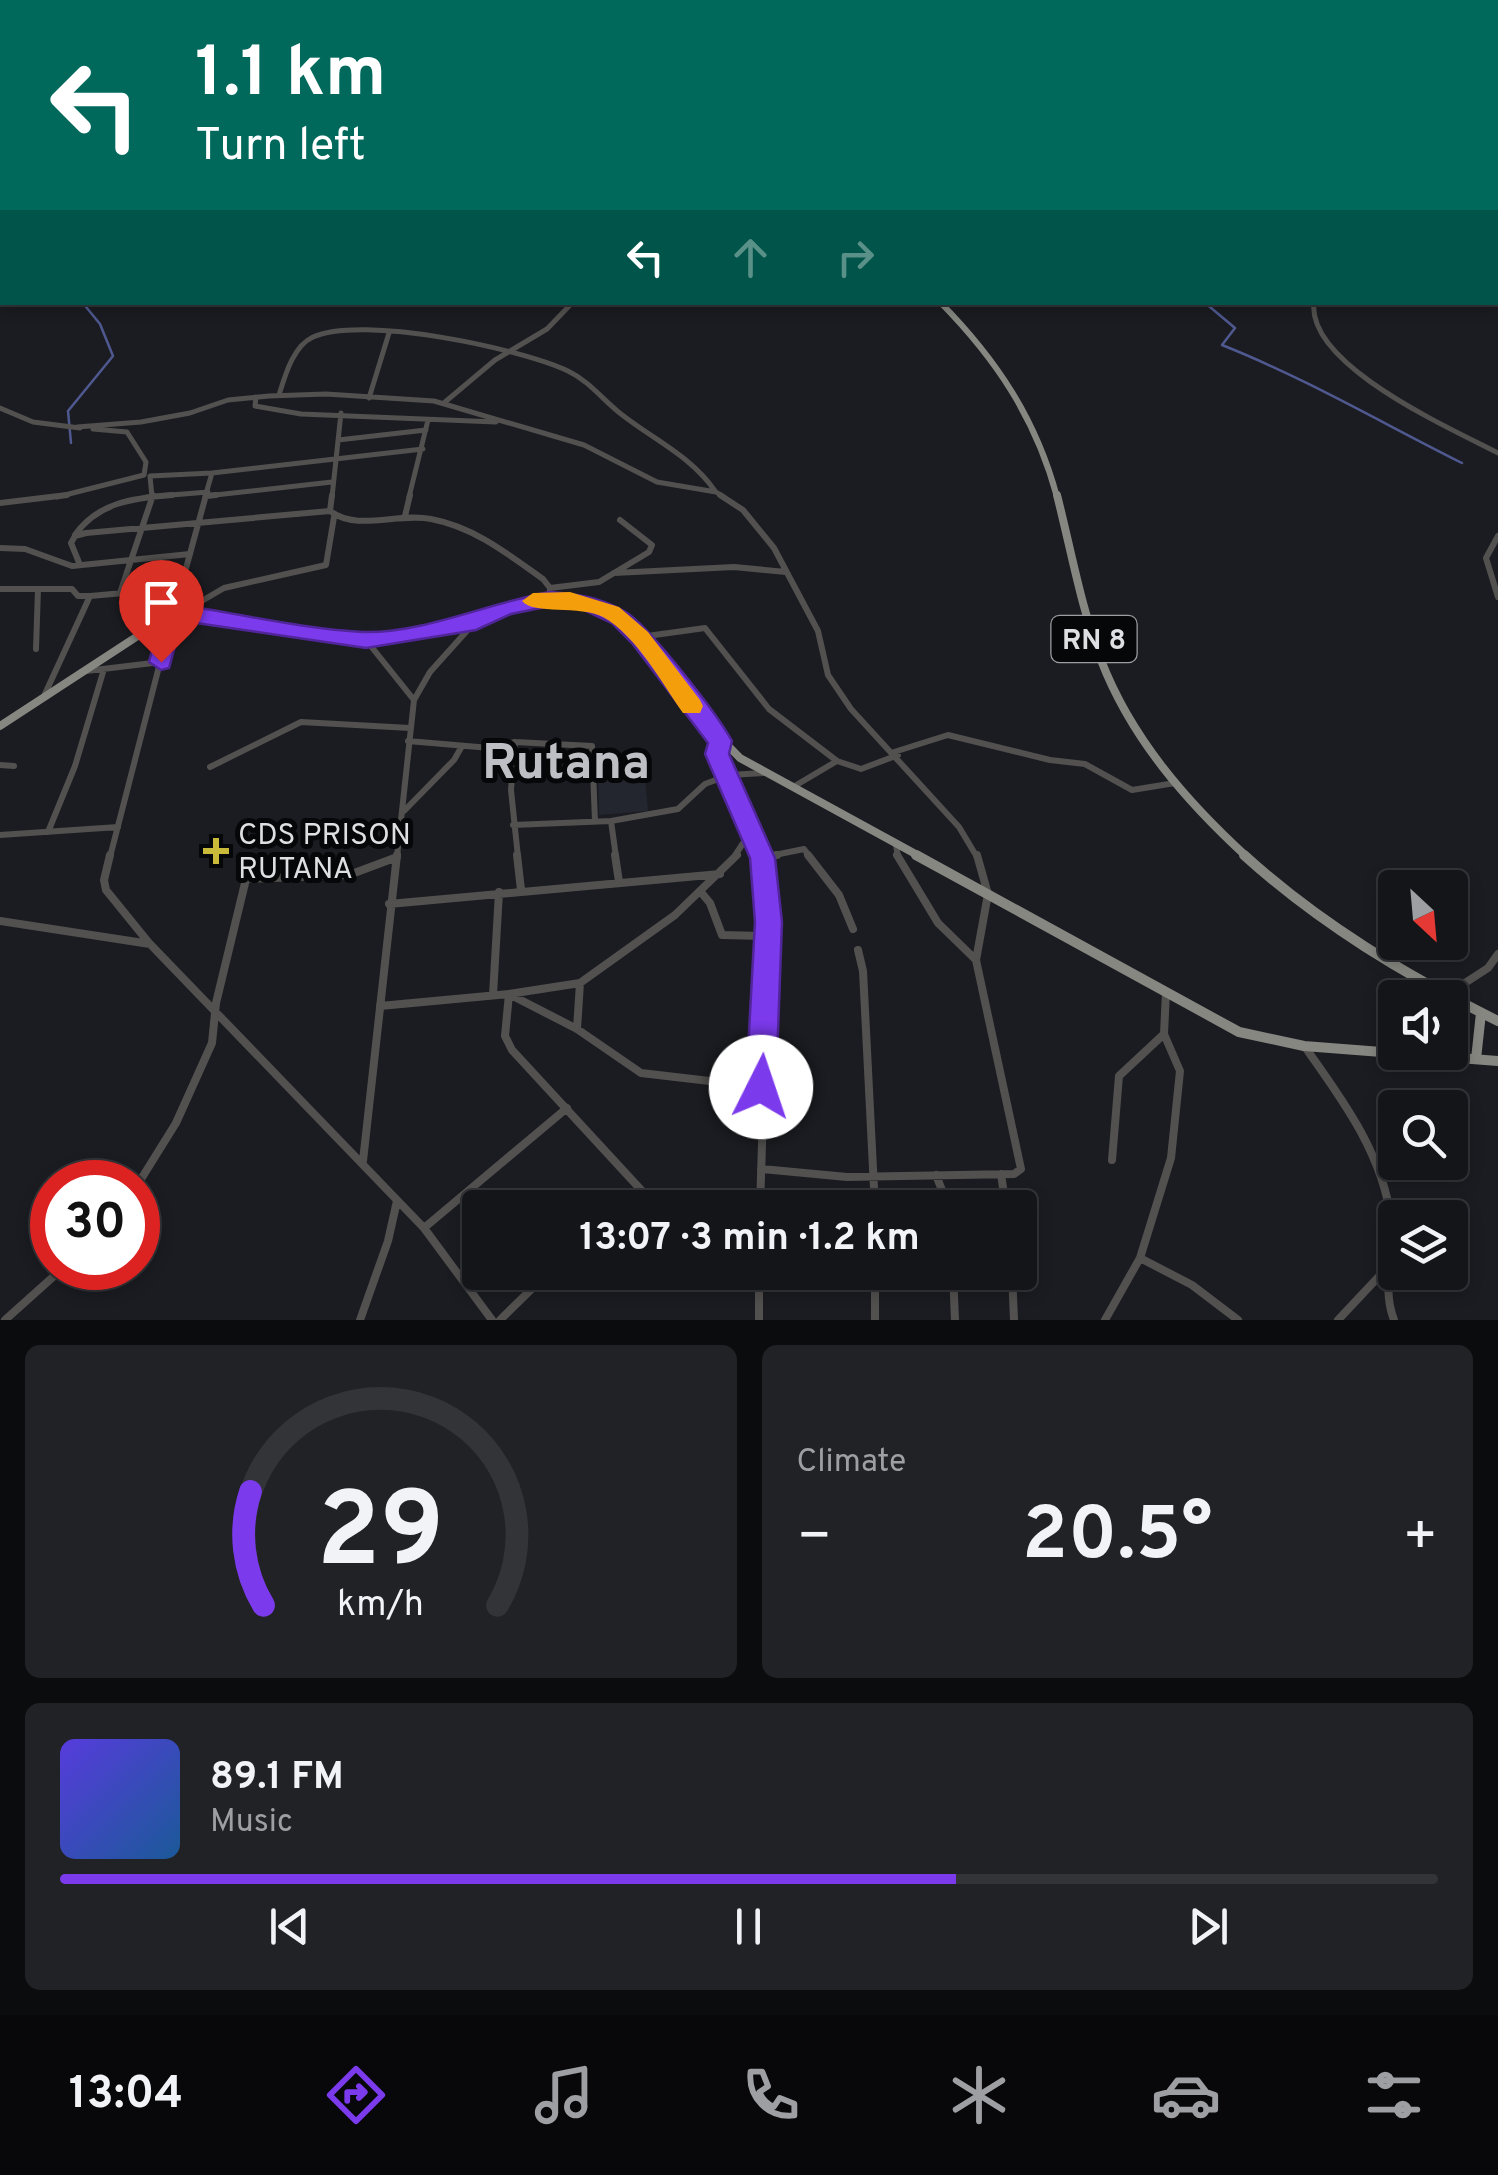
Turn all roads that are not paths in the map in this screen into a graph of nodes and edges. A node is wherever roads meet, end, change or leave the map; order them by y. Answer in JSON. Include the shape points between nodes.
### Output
{"nodes":[{"id":1,"x":570,"y":305,"type":"edge"},
{"id":2,"x":943,"y":305,"type":"edge"},
{"id":3,"x":1313,"y":305,"type":"edge"},
{"id":4,"x":389,"y":333,"type":"junction"},
{"id":5,"x":508,"y":351,"type":"junction"},
{"id":6,"x":279,"y":395,"type":"junction"},
{"id":7,"x":256,"y":397,"type":"junction"},
{"id":8,"x":369,"y":398,"type":"junction"},
{"id":9,"x":445,"y":402,"type":"junction"},
{"id":10,"x":0,"y":408,"type":"edge"},
{"id":11,"x":341,"y":413,"type":"junction"},
{"id":12,"x":428,"y":420,"type":"junction"},
{"id":13,"x":502,"y":422,"type":"junction"},
{"id":14,"x":77,"y":427,"type":"junction"},
{"id":15,"x":426,"y":430,"type":"junction"},
{"id":16,"x":338,"y":440,"type":"junction"},
{"id":17,"x":424,"y":449,"type":"junction"},
{"id":18,"x":1498,"y":453,"type":"edge"},
{"id":19,"x":336,"y":457,"type":"junction"},
{"id":20,"x":212,"y":473,"type":"junction"},
{"id":21,"x":332,"y":482,"type":"junction"},
{"id":22,"x":716,"y":492,"type":"junction"},
{"id":23,"x":207,"y":494,"type":"junction"},
{"id":24,"x":152,"y":499,"type":"junction"},
{"id":25,"x":0,"y":503,"type":"edge"},
{"id":26,"x":332,"y":514,"type":"junction"},
{"id":27,"x":405,"y":516,"type":"junction"},
{"id":28,"x":620,"y":520,"type":"dead end"},
{"id":29,"x":199,"y":522,"type":"junction"},
{"id":30,"x":141,"y":528,"type":"junction"},
{"id":31,"x":74,"y":536,"type":"junction"},
{"id":32,"x":1498,"y":536,"type":"edge"},
{"id":33,"x":0,"y":546,"type":"edge"},
{"id":34,"x":190,"y":554,"type":"junction"},
{"id":35,"x":131,"y":560,"type":"junction"},
{"id":36,"x":80,"y":565,"type":"junction"},
{"id":37,"x":787,"y":572,"type":"junction"},
{"id":38,"x":614,"y":573,"type":"junction"},
{"id":39,"x":180,"y":588,"type":"junction"},
{"id":40,"x":0,"y":589,"type":"edge"},
{"id":41,"x":38,"y":589,"type":"junction"},
{"id":42,"x":120,"y":594,"type":"junction"},
{"id":43,"x":550,"y":594,"type":"junction"},
{"id":44,"x":90,"y":596,"type":"junction"},
{"id":45,"x":1498,"y":597,"type":"edge"},
{"id":46,"x":177,"y":614,"type":"junction"},
{"id":47,"x":476,"y":622,"type":"junction"},
{"id":48,"x":640,"y":637,"type":"junction"},
{"id":49,"x":366,"y":640,"type":"junction"},
{"id":50,"x":36,"y":649,"type":"dead end"},
{"id":51,"x":161,"y":662,"type":"junction"},
{"id":52,"x":104,"y":669,"type":"junction"},
{"id":53,"x":84,"y":671,"type":"junction"},
{"id":54,"x":44,"y":698,"type":"junction"},
{"id":55,"x":414,"y":700,"type":"junction"},
{"id":56,"x":0,"y":726,"type":"edge"},
{"id":57,"x":410,"y":728,"type":"junction"},
{"id":58,"x":408,"y":741,"type":"junction"},
{"id":59,"x":720,"y":741,"type":"junction"},
{"id":60,"x":515,"y":742,"type":"junction"},
{"id":61,"x":462,"y":746,"type":"junction"},
{"id":62,"x":896,"y":754,"type":"junction"},
{"id":63,"x":838,"y":761,"type":"junction"},
{"id":64,"x":0,"y":765,"type":"edge"},
{"id":65,"x":14,"y":766,"type":"dead end"},
{"id":66,"x":210,"y":768,"type":"dead end"},
{"id":67,"x":764,"y":773,"type":"junction"},
{"id":68,"x":729,"y":775,"type":"junction"},
{"id":69,"x":1176,"y":783,"type":"junction"},
{"id":70,"x":792,"y":788,"type":"junction"},
{"id":71,"x":404,"y":811,"type":"junction"},
{"id":72,"x":595,"y":821,"type":"junction"},
{"id":73,"x":612,"y":821,"type":"junction"},
{"id":74,"x":513,"y":825,"type":"junction"},
{"id":75,"x":118,"y":826,"type":"junction"},
{"id":76,"x":752,"y":830,"type":"junction"},
{"id":77,"x":48,"y":832,"type":"junction"},
{"id":78,"x":0,"y":836,"type":"edge"},
{"id":79,"x":896,"y":844,"type":"junction"},
{"id":80,"x":398,"y":857,"type":"junction"},
{"id":81,"x":762,"y":858,"type":"junction"},
{"id":82,"x":720,"y":874,"type":"junction"},
{"id":83,"x":619,"y":882,"type":"junction"},
{"id":84,"x":521,"y":890,"type":"junction"},
{"id":85,"x":700,"y":891,"type":"junction"},
{"id":86,"x":500,"y":892,"type":"junction"},
{"id":87,"x":988,"y":894,"type":"junction"},
{"id":88,"x":388,"y":904,"type":"junction"},
{"id":89,"x":0,"y":921,"type":"edge"},
{"id":90,"x":853,"y":929,"type":"dead end"},
{"id":91,"x":768,"y":936,"type":"junction"},
{"id":92,"x":150,"y":944,"type":"junction"},
{"id":93,"x":858,"y":950,"type":"dead end"},
{"id":94,"x":1498,"y":954,"type":"edge"},
{"id":95,"x":976,"y":960,"type":"junction"},
{"id":96,"x":1422,"y":980,"type":"edge"},
{"id":97,"x":1468,"y":981,"type":"edge"},
{"id":98,"x":580,"y":983,"type":"junction"},
{"id":99,"x":1166,"y":992,"type":"junction"},
{"id":100,"x":510,"y":994,"type":"junction"},
{"id":101,"x":493,"y":995,"type":"junction"},
{"id":102,"x":380,"y":1006,"type":"junction"},
{"id":103,"x":1468,"y":1006,"type":"edge"},
{"id":104,"x":219,"y":1013,"type":"junction"},
{"id":105,"x":1481,"y":1013,"type":"junction"},
{"id":106,"x":1498,"y":1021,"type":"edge"},
{"id":107,"x":577,"y":1029,"type":"junction"},
{"id":108,"x":1164,"y":1034,"type":"junction"},
{"id":109,"x":1304,"y":1046,"type":"junction"},
{"id":110,"x":1476,"y":1059,"type":"junction"},
{"id":111,"x":1498,"y":1061,"type":"edge"},
{"id":112,"x":761,"y":1087,"type":"junction"},
{"id":113,"x":567,"y":1108,"type":"junction"},
{"id":114,"x":155,"y":1160,"type":"edge"},
{"id":115,"x":1112,"y":1160,"type":"dead end"},
{"id":116,"x":362,"y":1162,"type":"junction"},
{"id":117,"x":761,"y":1169,"type":"junction"},
{"id":118,"x":1001,"y":1174,"type":"junction"},
{"id":119,"x":936,"y":1175,"type":"junction"},
{"id":120,"x":870,"y":1177,"type":"junction"},
{"id":121,"x":641,"y":1190,"type":"edge"},
{"id":122,"x":760,"y":1190,"type":"edge"},
{"id":123,"x":872,"y":1190,"type":"edge"},
{"id":124,"x":941,"y":1190,"type":"edge"},
{"id":125,"x":1003,"y":1190,"type":"edge"},
{"id":126,"x":398,"y":1200,"type":"junction"},
{"id":127,"x":1387,"y":1200,"type":"edge"},
{"id":128,"x":424,"y":1228,"type":"junction"},
{"id":129,"x":1140,"y":1258,"type":"junction"},
{"id":130,"x":1378,"y":1278,"type":"edge"},
{"id":131,"x":38,"y":1290,"type":"edge"},
{"id":132,"x":531,"y":1290,"type":"edge"},
{"id":133,"x":759,"y":1290,"type":"edge"},
{"id":134,"x":875,"y":1290,"type":"edge"},
{"id":135,"x":954,"y":1290,"type":"edge"},
{"id":136,"x":1013,"y":1290,"type":"edge"},
{"id":137,"x":1384,"y":1290,"type":"edge"},
{"id":138,"x":5,"y":1320,"type":"edge"},
{"id":139,"x":360,"y":1320,"type":"edge"},
{"id":140,"x":492,"y":1320,"type":"edge"},
{"id":141,"x":500,"y":1320,"type":"edge"},
{"id":142,"x":759,"y":1320,"type":"edge"},
{"id":143,"x":874,"y":1320,"type":"edge"},
{"id":144,"x":955,"y":1320,"type":"edge"},
{"id":145,"x":1014,"y":1320,"type":"edge"},
{"id":146,"x":1105,"y":1320,"type":"edge"},
{"id":147,"x":1238,"y":1320,"type":"edge"},
{"id":148,"x":1338,"y":1320,"type":"edge"},
{"id":149,"x":1394,"y":1320,"type":"edge"}],
"edges":[{"from":1,"to":5,"type":"street","via":[[537,336]]},
{"from":2,"to":69,"type":"main road","number":"RN 8","via":[[990,355],[1034,429],[1104,666],[1139,733]]},
{"from":3,"to":18,"type":"street","via":[[1318,328],[1336,353]]},
{"from":4,"to":5,"type":"street"},
{"from":4,"to":6,"type":"street","via":[[310,338]]},
{"from":4,"to":8,"type":"street"},
{"from":5,"to":9,"type":"street"},
{"from":5,"to":22,"type":"street","via":[[579,377],[705,474]]},
{"from":6,"to":7,"type":"street"},
{"from":6,"to":8,"type":"street"},
{"from":7,"to":11,"type":"street","via":[[256,406]]},
{"from":7,"to":14,"type":"street","via":[[142,422]]},
{"from":8,"to":9,"type":"street"},
{"from":9,"to":13,"type":"street"},
{"from":10,"to":14,"type":"street","via":[[25,420]]},
{"from":11,"to":12,"type":"street"},
{"from":11,"to":16,"type":"street"},
{"from":12,"to":13,"type":"street"},
{"from":12,"to":15,"type":"street"},
{"from":13,"to":22,"type":"street","via":[[597,450],[657,482]]},
{"from":14,"to":25,"type":"street","via":[[128,432],[146,462],[144,475],[55,498]]},
{"from":15,"to":16,"type":"street"},
{"from":15,"to":17,"type":"street"},
{"from":16,"to":19,"type":"street"},
{"from":17,"to":19,"type":"street"},
{"from":17,"to":27,"type":"street"},
{"from":19,"to":20,"type":"street"},
{"from":19,"to":21,"type":"street"},
{"from":20,"to":23,"type":"street"},
{"from":20,"to":24,"type":"street","via":[[150,476]]},
{"from":21,"to":23,"type":"street"},
{"from":21,"to":26,"type":"street"},
{"from":22,"to":37,"type":"street","via":[[758,523]]},
{"from":23,"to":24,"type":"street"},
{"from":23,"to":29,"type":"street"},
{"from":24,"to":30,"type":"street"},
{"from":24,"to":31,"type":"street","via":[[113,504]]},
{"from":26,"to":27,"type":"street","via":[[348,521]]},
{"from":26,"to":29,"type":"street"},
{"from":26,"to":46,"type":"street","via":[[326,564],[224,588]]},
{"from":27,"to":43,"type":"street","via":[[458,523],[543,578]]},
{"from":28,"to":38,"type":"street","via":[[652,545]]},
{"from":29,"to":30,"type":"street"},
{"from":29,"to":34,"type":"street"},
{"from":30,"to":31,"type":"street"},
{"from":30,"to":35,"type":"street"},
{"from":31,"to":36,"type":"street","via":[[72,552]]},
{"from":32,"to":45,"type":"street","via":[[1483,559]]},
{"from":33,"to":36,"type":"street"},
{"from":34,"to":35,"type":"street"},
{"from":34,"to":39,"type":"street"},
{"from":35,"to":36,"type":"street"},
{"from":35,"to":42,"type":"street"},
{"from":37,"to":38,"type":"street","via":[[734,567]]},
{"from":37,"to":62,"type":"street","via":[[818,631],[828,675]]},
{"from":38,"to":43,"type":"street"},
{"from":39,"to":42,"type":"street"},
{"from":39,"to":46,"type":"street"},
{"from":40,"to":41,"type":"street"},
{"from":41,"to":44,"type":"street"},
{"from":41,"to":50,"type":"street"},
{"from":42,"to":44,"type":"street"},
{"from":43,"to":47,"type":"main road"},
{"from":43,"to":48,"type":"main road","via":[[600,606]]},
{"from":44,"to":54,"type":"street"},
{"from":46,"to":49,"type":"main road"},
{"from":46,"to":51,"type":"street"},
{"from":46,"to":53,"type":"main road"},
{"from":47,"to":49,"type":"main road"},
{"from":47,"to":55,"type":"street"},
{"from":48,"to":59,"type":"main road"},
{"from":48,"to":63,"type":"street","via":[[705,628],[770,709]]},
{"from":49,"to":55,"type":"street"},
{"from":51,"to":52,"type":"street"},
{"from":51,"to":75,"type":"street"},
{"from":52,"to":53,"type":"street"},
{"from":52,"to":77,"type":"street"},
{"from":53,"to":54,"type":"main road"},
{"from":54,"to":56,"type":"main road"},
{"from":55,"to":57,"type":"street"},
{"from":57,"to":58,"type":"street"},
{"from":57,"to":66,"type":"street","via":[[301,722]]},
{"from":58,"to":61,"type":"street"},
{"from":58,"to":71,"type":"street"},
{"from":59,"to":67,"type":"main road"},
{"from":59,"to":68,"type":"street","via":[[717,754]]},
{"from":60,"to":61,"type":"street"},
{"from":60,"to":72,"type":"street","via":[[592,746]]},
{"from":60,"to":74,"type":"street"},
{"from":61,"to":71,"type":"street"},
{"from":62,"to":63,"type":"street","via":[[868,770]]},
{"from":62,"to":69,"type":"street","via":[[948,735],[1085,764],[1132,790]]},
{"from":62,"to":87,"type":"street","via":[[959,827]]},
{"from":63,"to":70,"type":"street"},
{"from":64,"to":65,"type":"street"},
{"from":67,"to":68,"type":"street"},
{"from":67,"to":70,"type":"main road"},
{"from":68,"to":73,"type":"street","via":[[705,784],[678,809]]},
{"from":68,"to":76,"type":"street"},
{"from":69,"to":96,"type":"main road","number":"RN 8","via":[[1232,844],[1308,908]]},
{"from":70,"to":79,"type":"main road"},
{"from":71,"to":80,"type":"street"},
{"from":72,"to":73,"type":"street"},
{"from":72,"to":74,"type":"street"},
{"from":73,"to":83,"type":"street"},
{"from":74,"to":84,"type":"street"},
{"from":75,"to":77,"type":"street"},
{"from":75,"to":92,"type":"street","via":[[106,890]]},
{"from":76,"to":81,"type":"street"},
{"from":76,"to":82,"type":"street"},
{"from":77,"to":78,"type":"street"},
{"from":79,"to":87,"type":"main road"},
{"from":79,"to":95,"type":"street","via":[[898,860],[938,923]]},
{"from":80,"to":88,"type":"street"},
{"from":80,"to":104,"type":"street","via":[[348,875],[246,879]]},
{"from":81,"to":90,"type":"street","via":[[804,849],[839,895]]},
{"from":81,"to":91,"type":"street"},
{"from":82,"to":83,"type":"street"},
{"from":82,"to":85,"type":"street"},
{"from":83,"to":84,"type":"street"},
{"from":84,"to":86,"type":"street"},
{"from":85,"to":91,"type":"street","via":[[722,935]]},
{"from":85,"to":98,"type":"street"},
{"from":86,"to":88,"type":"street"},
{"from":86,"to":101,"type":"street"},
{"from":87,"to":95,"type":"street"},
{"from":87,"to":99,"type":"main road"},
{"from":88,"to":102,"type":"street"},
{"from":89,"to":92,"type":"street"},
{"from":91,"to":112,"type":"street"},
{"from":92,"to":104,"type":"street"},
{"from":93,"to":120,"type":"street"},
{"from":94,"to":97,"type":"street"},
{"from":95,"to":118,"type":"street","via":[[1021,1156],[1021,1169]]},
{"from":98,"to":100,"type":"street"},
{"from":98,"to":107,"type":"street"},
{"from":99,"to":108,"type":"street"},
{"from":99,"to":109,"type":"main road","via":[[1239,1032]]},
{"from":100,"to":101,"type":"street"},
{"from":100,"to":107,"type":"street"},
{"from":100,"to":113,"type":"street","via":[[505,1036]]},
{"from":101,"to":102,"type":"street"},
{"from":102,"to":116,"type":"street"},
{"from":103,"to":105,"type":"main road","number":"RN 8"},
{"from":104,"to":114,"type":"street","via":[[174,1132]]},
{"from":104,"to":116,"type":"street"},
{"from":105,"to":106,"type":"main road","number":"RN 8"},
{"from":105,"to":110,"type":"main road"},
{"from":107,"to":112,"type":"street","via":[[654,1077]]},
{"from":108,"to":115,"type":"street","via":[[1118,1076]]},
{"from":108,"to":129,"type":"street","via":[[1180,1070],[1179,1098],[1171,1158]]},
{"from":109,"to":110,"type":"main road"},
{"from":109,"to":127,"type":"street","via":[[1358,1129]]},
{"from":110,"to":111,"type":"main road"},
{"from":112,"to":117,"type":"street"},
{"from":113,"to":121,"type":"street"},
{"from":113,"to":128,"type":"street"},
{"from":116,"to":126,"type":"street"},
{"from":117,"to":120,"type":"street"},
{"from":117,"to":122,"type":"street"},
{"from":118,"to":119,"type":"street"},
{"from":118,"to":125,"type":"street"},
{"from":119,"to":120,"type":"street"},
{"from":119,"to":124,"type":"street"},
{"from":120,"to":123,"type":"street"},
{"from":126,"to":128,"type":"street"},
{"from":126,"to":139,"type":"street"},
{"from":128,"to":140,"type":"street"},
{"from":129,"to":146,"type":"street"},
{"from":129,"to":147,"type":"street"},
{"from":130,"to":148,"type":"street"},
{"from":131,"to":138,"type":"street"},
{"from":132,"to":141,"type":"street"},
{"from":133,"to":142,"type":"street"},
{"from":134,"to":143,"type":"street"},
{"from":135,"to":144,"type":"street"},
{"from":136,"to":145,"type":"street"},
{"from":137,"to":149,"type":"street"}]}
